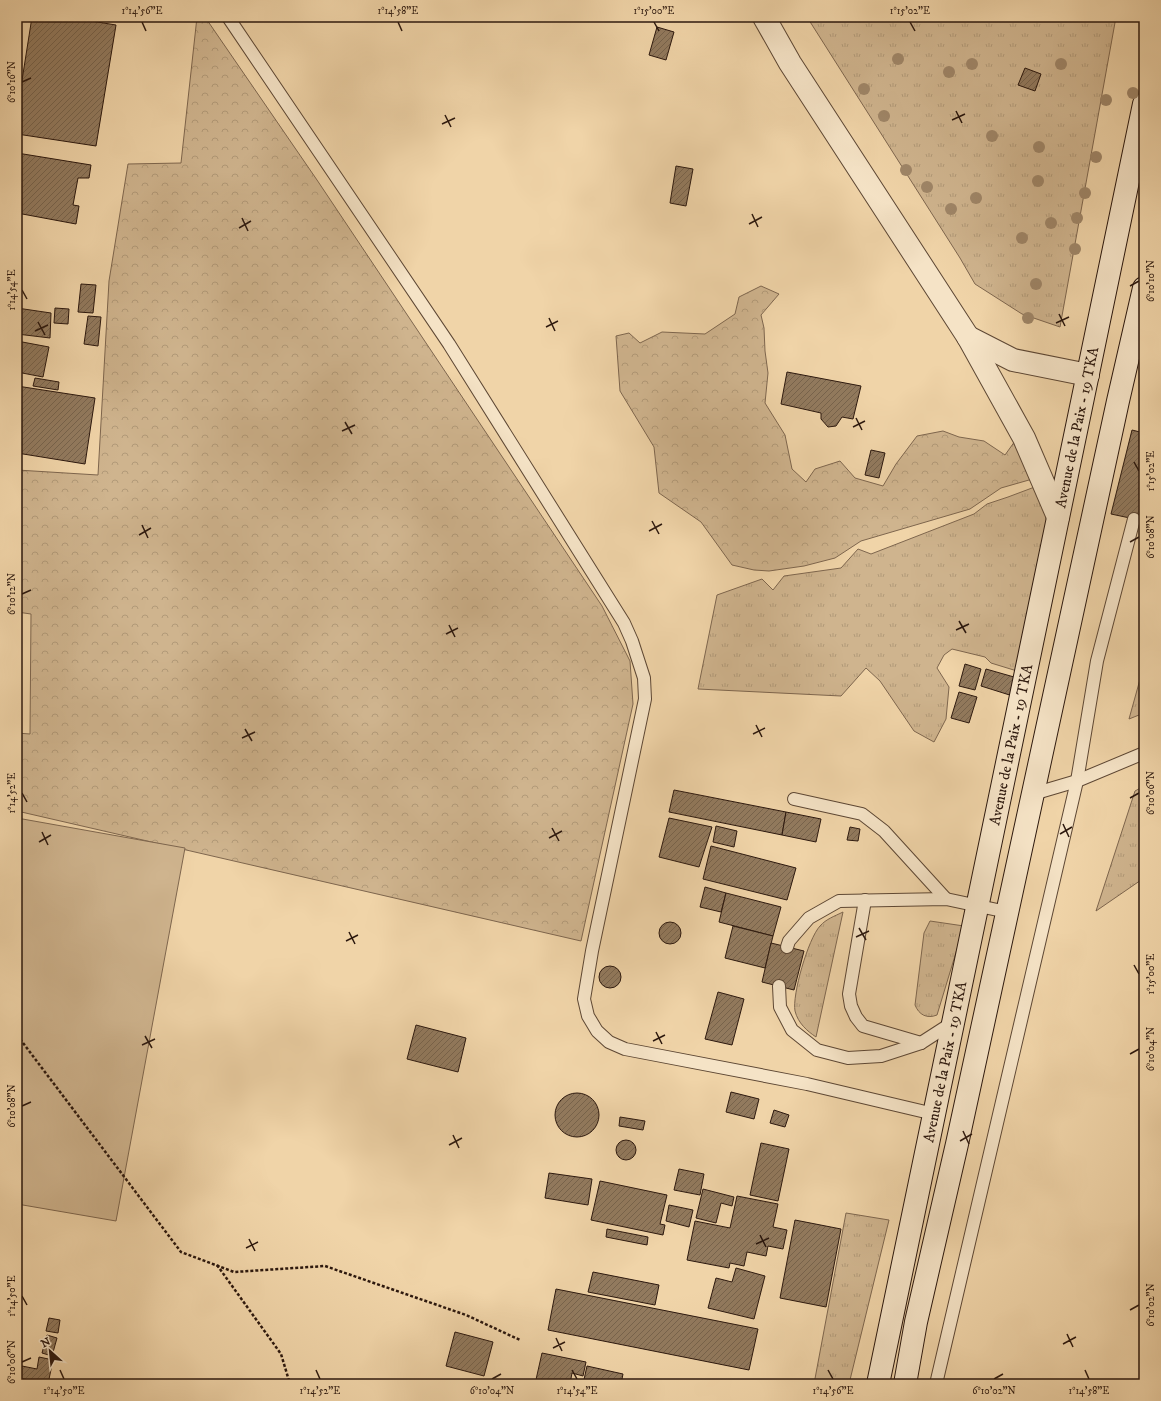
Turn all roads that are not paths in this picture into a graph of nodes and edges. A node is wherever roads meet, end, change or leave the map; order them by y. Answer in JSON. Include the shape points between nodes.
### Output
{"nodes":[{"id":1,"x":228,"y":17,"type":"edge"},
{"id":2,"x":764,"y":17,"type":"edge"},
{"id":3,"x":1144,"y":104,"type":"edge"},
{"id":4,"x":1144,"y":288,"type":"edge"},
{"id":5,"x":968,"y":337,"type":"junction"},
{"id":6,"x":1088,"y":375,"type":"junction"},
{"id":7,"x":1058,"y":517,"type":"junction"},
{"id":8,"x":1134,"y":519,"type":"dead end"},
{"id":9,"x":1144,"y":753,"type":"edge"},
{"id":10,"x":1076,"y":780,"type":"junction"},
{"id":11,"x":1033,"y":794,"type":"junction"},
{"id":12,"x":794,"y":799,"type":"dead end"},
{"id":13,"x":946,"y":899,"type":"junction"},
{"id":14,"x":865,"y":900,"type":"junction"},
{"id":15,"x":977,"y":905,"type":"junction"},
{"id":16,"x":1007,"y":912,"type":"junction"},
{"id":17,"x":787,"y":947,"type":"dead end"},
{"id":18,"x":779,"y":986,"type":"dead end"},
{"id":19,"x":952,"y":1023,"type":"junction"},
{"id":20,"x":921,"y":1043,"type":"junction"},
{"id":21,"x":934,"y":1114,"type":"junction"},
{"id":22,"x":878,"y":1384,"type":"edge"},
{"id":23,"x":905,"y":1384,"type":"edge"},
{"id":24,"x":936,"y":1384,"type":"edge"}],
"edges":[{"from":1,"to":21,"type":"lane","via":[[450,344],[624,623],[632,641],[644,678],[645,699],[584,1000],[588,1016],[596,1031],[609,1042],[625,1049],[807,1084]]},
{"from":2,"to":5,"type":"main road","via":[[790,63]]},
{"from":3,"to":6,"type":"main road","name":"Avenue de la Paix - 19 TKA"},
{"from":4,"to":11,"type":"main road"},
{"from":5,"to":6,"type":"main road","via":[[1013,360]]},
{"from":5,"to":7,"type":"main road","via":[[1024,438]]},
{"from":6,"to":7,"type":"main road","name":"Avenue de la Paix - 19 TKA"},
{"from":7,"to":15,"type":"main road","name":"Avenue de la Paix - 19 TKA"},
{"from":8,"to":10,"type":"lane","via":[[1097,661]]},
{"from":9,"to":10,"type":"lane"},
{"from":10,"to":11,"type":"lane"},
{"from":10,"to":24,"type":"lane"},
{"from":11,"to":16,"type":"main road"},
{"from":12,"to":13,"type":"lane","via":[[862,814],[884,831]]},
{"from":13,"to":14,"type":"lane"},
{"from":13,"to":15,"type":"lane"},
{"from":14,"to":17,"type":"lane","via":[[839,901],[808,918]]},
{"from":14,"to":20,"type":"lane","via":[[849,994],[851,1006],[864,1026]]},
{"from":15,"to":16,"type":"lane"},
{"from":15,"to":19,"type":"main road","name":"Avenue de la Paix - 19 TKA"},
{"from":16,"to":23,"type":"main road","via":[[916,1322]]},
{"from":18,"to":20,"type":"lane","via":[[780,1007],[792,1030],[817,1050],[848,1058],[881,1056]]},
{"from":19,"to":20,"type":"lane"},
{"from":19,"to":21,"type":"main road","name":"Avenue de la Paix - 19 TKA"},
{"from":21,"to":22,"type":"main road","name":"Avenue de la Paix - 19 TKA"}]}
